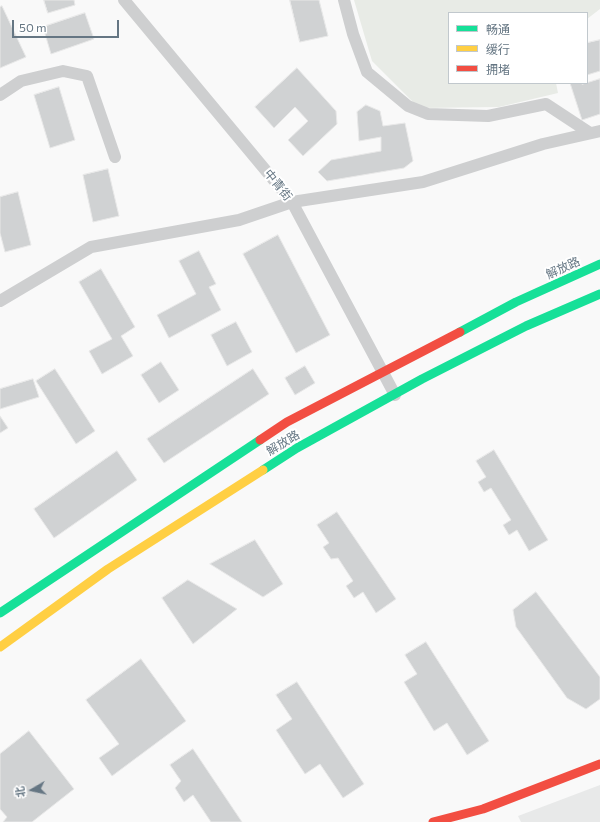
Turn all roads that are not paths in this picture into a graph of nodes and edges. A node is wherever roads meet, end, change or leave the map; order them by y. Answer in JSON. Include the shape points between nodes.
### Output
{"nodes":[{"id":1,"x":124,"y":0,"type":"edge"},
{"id":2,"x":344,"y":0,"type":"edge"},
{"id":3,"x":0,"y":95,"type":"edge"},
{"id":4,"x":595,"y":132,"type":"edge"},
{"id":5,"x":115,"y":156,"type":"dead end"},
{"id":6,"x":292,"y":202,"type":"junction"},
{"id":7,"x":600,"y":264,"type":"edge"},
{"id":8,"x":600,"y":294,"type":"edge"},
{"id":9,"x":0,"y":301,"type":"edge"},
{"id":10,"x":383,"y":372,"type":"junction"},
{"id":11,"x":395,"y":395,"type":"junction"},
{"id":12,"x":0,"y":613,"type":"edge"},
{"id":13,"x":0,"y":647,"type":"edge"},
{"id":14,"x":600,"y":764,"type":"edge"},
{"id":15,"x":433,"y":822,"type":"edge"}],
"edges":[{"from":1,"to":6,"type":"street","name":"中青街"},
{"from":2,"to":4,"type":"street","via":[[367,72],[408,106],[428,114],[488,116],[546,104]]},
{"from":3,"to":5,"type":"street","via":[[21,81],[56,73],[87,76]]},
{"from":4,"to":6,"type":"street","via":[[544,144],[423,182]]},
{"from":6,"to":9,"type":"street","via":[[239,220],[91,247]]},
{"from":6,"to":10,"type":"street","name":"中青街"},
{"from":7,"to":10,"type":"main road","name":"解放路","via":[[516,302]]},
{"from":8,"to":11,"type":"main road","name":"解放路","via":[[526,326]]},
{"from":10,"to":11,"type":"street","name":"中青街"},
{"from":10,"to":12,"type":"main road","name":"解放路","via":[[287,422]]},
{"from":11,"to":13,"type":"main road","name":"解放路","via":[[297,448],[108,569]]},
{"from":14,"to":15,"type":"main road","via":[[483,809]]}]}
